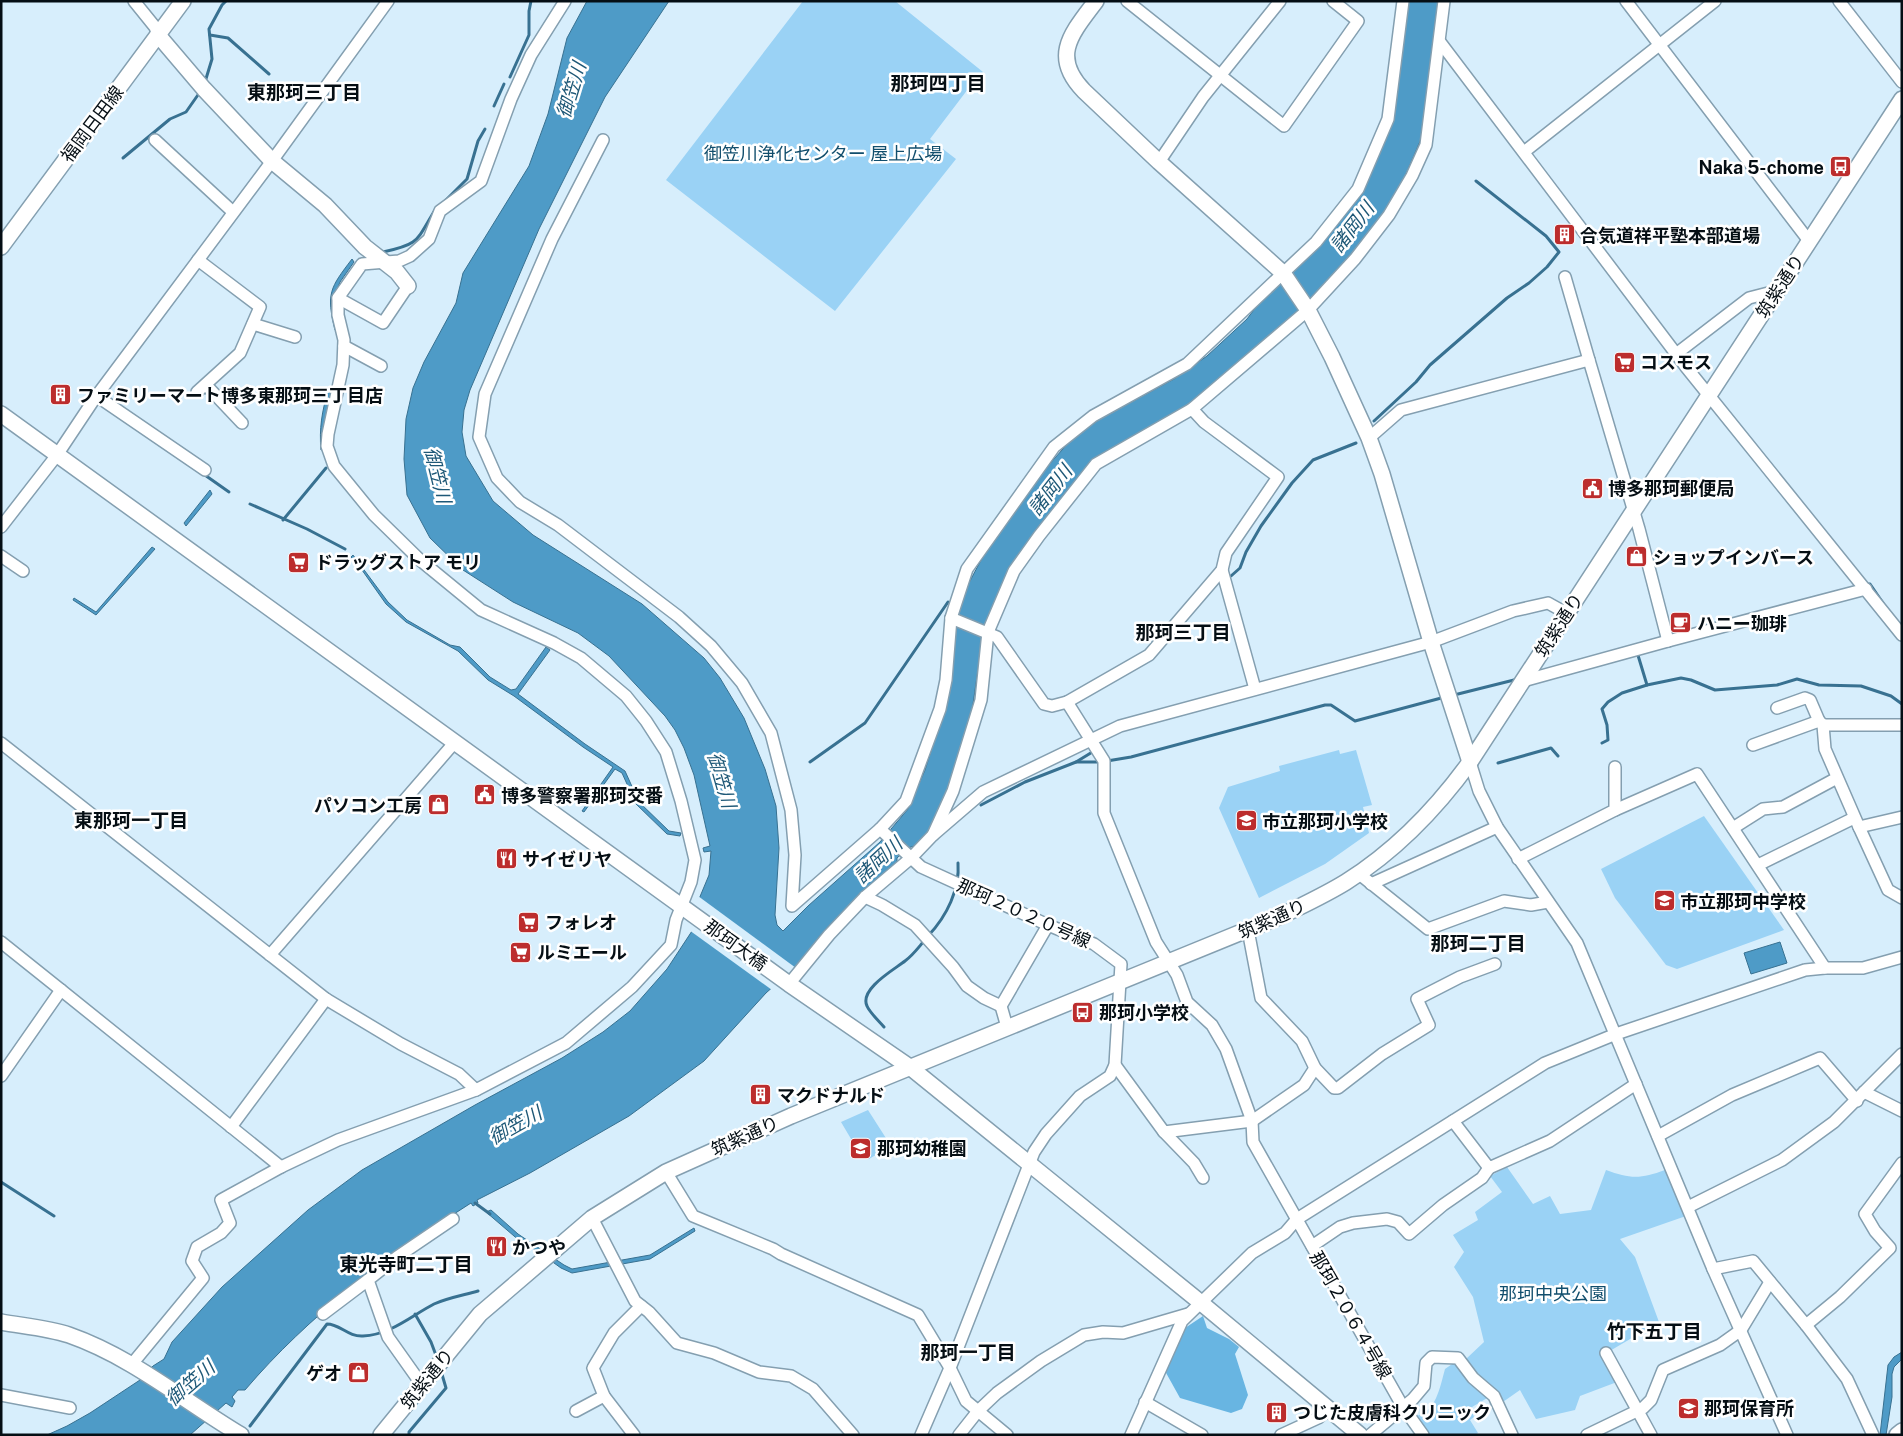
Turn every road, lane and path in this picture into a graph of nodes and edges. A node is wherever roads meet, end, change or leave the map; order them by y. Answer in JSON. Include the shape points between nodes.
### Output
{"nodes":[{"id":1,"x":134,"y":1,"type":"edge"},
{"id":2,"x":183,"y":1,"type":"edge"},
{"id":3,"x":388,"y":1,"type":"edge"},
{"id":4,"x":565,"y":1,"type":"edge"},
{"id":5,"x":1096,"y":1,"type":"edge"},
{"id":6,"x":1127,"y":1,"type":"edge"},
{"id":7,"x":1280,"y":1,"type":"edge"},
{"id":8,"x":1333,"y":1,"type":"edge"},
{"id":9,"x":1403,"y":1,"type":"edge"},
{"id":10,"x":1444,"y":1,"type":"edge"},
{"id":11,"x":1626,"y":1,"type":"edge"},
{"id":12,"x":1715,"y":1,"type":"edge"},
{"id":13,"x":1839,"y":1,"type":"edge"},
{"id":14,"x":158,"y":35,"type":"junction"},
{"id":15,"x":1440,"y":42,"type":"junction"},
{"id":16,"x":1660,"y":44,"type":"junction"},
{"id":17,"x":1220,"y":76,"type":"junction"},
{"id":18,"x":1902,"y":82,"type":"edge"},
{"id":19,"x":1902,"y":99,"type":"edge"},
{"id":20,"x":155,"y":140,"type":"dead end"},
{"id":21,"x":603,"y":140,"type":"dead end"},
{"id":22,"x":1524,"y":152,"type":"junction"},
{"id":23,"x":272,"y":160,"type":"junction"},
{"id":24,"x":1159,"y":162,"type":"junction"},
{"id":25,"x":234,"y":212,"type":"junction"},
{"id":26,"x":1809,"y":241,"type":"junction"},
{"id":27,"x":1,"y":247,"type":"edge"},
{"id":28,"x":198,"y":260,"type":"junction"},
{"id":29,"x":382,"y":261,"type":"junction"},
{"id":30,"x":1284,"y":273,"type":"junction"},
{"id":31,"x":1565,"y":277,"type":"dead end"},
{"id":32,"x":408,"y":286,"type":"joint"},
{"id":33,"x":1776,"y":291,"type":"junction"},
{"id":34,"x":338,"y":298,"type":"junction"},
{"id":35,"x":1308,"y":310,"type":"junction"},
{"id":36,"x":253,"y":324,"type":"junction"},
{"id":37,"x":295,"y":337,"type":"dead end"},
{"id":38,"x":344,"y":346,"type":"junction"},
{"id":39,"x":1676,"y":354,"type":"junction"},
{"id":40,"x":1589,"y":360,"type":"junction"},
{"id":41,"x":381,"y":366,"type":"dead end"},
{"id":42,"x":99,"y":392,"type":"junction"},
{"id":43,"x":1708,"y":395,"type":"junction"},
{"id":44,"x":1192,"y":409,"type":"junction"},
{"id":45,"x":1,"y":414,"type":"edge"},
{"id":46,"x":242,"y":424,"type":"dead end"},
{"id":47,"x":1369,"y":438,"type":"junction"},
{"id":48,"x":57,"y":455,"type":"junction"},
{"id":49,"x":205,"y":470,"type":"dead end"},
{"id":50,"x":1633,"y":512,"type":"junction"},
{"id":51,"x":1,"y":527,"type":"edge"},
{"id":52,"x":1,"y":556,"type":"edge"},
{"id":53,"x":1222,"y":570,"type":"junction"},
{"id":54,"x":23,"y":571,"type":"dead end"},
{"id":55,"x":1866,"y":589,"type":"junction"},
{"id":56,"x":1566,"y":614,"type":"junction"},
{"id":57,"x":951,"y":618,"type":"junction"},
{"id":58,"x":988,"y":632,"type":"junction"},
{"id":59,"x":1902,"y":635,"type":"edge"},
{"id":60,"x":1668,"y":641,"type":"junction"},
{"id":61,"x":1431,"y":642,"type":"junction"},
{"id":62,"x":1523,"y":681,"type":"junction"},
{"id":63,"x":1255,"y":689,"type":"junction"},
{"id":64,"x":1067,"y":702,"type":"junction"},
{"id":65,"x":1777,"y":708,"type":"dead end"},
{"id":66,"x":1821,"y":723,"type":"junction"},
{"id":67,"x":1902,"y":725,"type":"edge"},
{"id":68,"x":1090,"y":740,"type":"junction"},
{"id":69,"x":455,"y":742,"type":"junction"},
{"id":70,"x":1,"y":743,"type":"edge"},
{"id":71,"x":1753,"y":745,"type":"dead end"},
{"id":72,"x":1470,"y":762,"type":"junction"},
{"id":73,"x":1615,"y":767,"type":"dead end"},
{"id":74,"x":1837,"y":778,"type":"junction"},
{"id":75,"x":1615,"y":810,"type":"junction"},
{"id":76,"x":1902,"y":817,"type":"edge"},
{"id":77,"x":1856,"y":822,"type":"junction"},
{"id":78,"x":1497,"y":827,"type":"junction"},
{"id":79,"x":1733,"y":828,"type":"junction"},
{"id":80,"x":882,"y":831,"type":"junction"},
{"id":81,"x":933,"y":835,"type":"junction"},
{"id":82,"x":909,"y":857,"type":"junction"},
{"id":83,"x":1518,"y":859,"type":"junction"},
{"id":84,"x":1758,"y":865,"type":"junction"},
{"id":85,"x":1358,"y":873,"type":"junction"},
{"id":86,"x":1371,"y":884,"type":"junction"},
{"id":87,"x":864,"y":897,"type":"junction"},
{"id":88,"x":1902,"y":898,"type":"edge"},
{"id":89,"x":1548,"y":902,"type":"junction"},
{"id":90,"x":683,"y":906,"type":"junction"},
{"id":91,"x":1048,"y":925,"type":"junction"},
{"id":92,"x":1248,"y":930,"type":"junction"},
{"id":93,"x":1,"y":942,"type":"edge"},
{"id":94,"x":270,"y":956,"type":"junction"},
{"id":95,"x":1902,"y":957,"type":"edge"},
{"id":96,"x":1169,"y":962,"type":"junction"},
{"id":97,"x":1495,"y":964,"type":"dead end"},
{"id":98,"x":1825,"y":968,"type":"junction"},
{"id":99,"x":1119,"y":981,"type":"junction"},
{"id":100,"x":790,"y":984,"type":"junction"},
{"id":101,"x":61,"y":990,"type":"junction"},
{"id":102,"x":326,"y":1000,"type":"junction"},
{"id":103,"x":1002,"y":1006,"type":"junction"},
{"id":104,"x":1007,"y":1027,"type":"junction"},
{"id":105,"x":1616,"y":1034,"type":"junction"},
{"id":106,"x":1902,"y":1054,"type":"edge"},
{"id":107,"x":1115,"y":1065,"type":"junction"},
{"id":108,"x":911,"y":1068,"type":"junction"},
{"id":109,"x":1315,"y":1068,"type":"junction"},
{"id":110,"x":1,"y":1076,"type":"edge"},
{"id":111,"x":1636,"y":1084,"type":"junction"},
{"id":112,"x":476,"y":1090,"type":"junction"},
{"id":113,"x":1860,"y":1096,"type":"junction"},
{"id":114,"x":1901,"y":1110,"type":"edge"},
{"id":115,"x":1252,"y":1121,"type":"junction"},
{"id":116,"x":1453,"y":1121,"type":"junction"},
{"id":117,"x":231,"y":1127,"type":"junction"},
{"id":118,"x":1164,"y":1132,"type":"junction"},
{"id":119,"x":1658,"y":1136,"type":"junction"},
{"id":120,"x":1029,"y":1163,"type":"junction"},
{"id":121,"x":1902,"y":1163,"type":"edge"},
{"id":122,"x":281,"y":1166,"type":"junction"},
{"id":123,"x":1489,"y":1168,"type":"junction"},
{"id":124,"x":666,"y":1172,"type":"junction"},
{"id":125,"x":1203,"y":1178,"type":"dead end"},
{"id":126,"x":1688,"y":1207,"type":"junction"},
{"id":127,"x":592,"y":1218,"type":"junction"},
{"id":128,"x":453,"y":1219,"type":"dead end"},
{"id":129,"x":1297,"y":1219,"type":"junction"},
{"id":130,"x":1312,"y":1246,"type":"junction"},
{"id":131,"x":1713,"y":1269,"type":"junction"},
{"id":132,"x":368,"y":1280,"type":"junction"},
{"id":133,"x":1770,"y":1282,"type":"junction"},
{"id":134,"x":1200,"y":1302,"type":"junction"},
{"id":135,"x":641,"y":1306,"type":"junction"},
{"id":136,"x":323,"y":1314,"type":"dead end"},
{"id":137,"x":1188,"y":1314,"type":"junction"},
{"id":138,"x":1,"y":1322,"type":"edge"},
{"id":139,"x":1806,"y":1325,"type":"junction"},
{"id":140,"x":1740,"y":1330,"type":"junction"},
{"id":141,"x":1606,"y":1353,"type":"dead end"},
{"id":142,"x":132,"y":1364,"type":"junction"},
{"id":143,"x":950,"y":1368,"type":"junction"},
{"id":144,"x":422,"y":1385,"type":"junction"},
{"id":145,"x":1,"y":1395,"type":"edge"},
{"id":146,"x":604,"y":1396,"type":"junction"},
{"id":147,"x":1145,"y":1402,"type":"junction"},
{"id":148,"x":1403,"y":1407,"type":"junction"},
{"id":149,"x":70,"y":1408,"type":"dead end"},
{"id":150,"x":1330,"y":1408,"type":"junction"},
{"id":151,"x":1637,"y":1410,"type":"junction"},
{"id":152,"x":576,"y":1411,"type":"dead end"},
{"id":153,"x":978,"y":1411,"type":"junction"},
{"id":154,"x":1902,"y":1431,"type":"edge"},
{"id":155,"x":241,"y":1435,"type":"edge"},
{"id":156,"x":380,"y":1435,"type":"edge"},
{"id":157,"x":634,"y":1435,"type":"edge"},
{"id":158,"x":853,"y":1435,"type":"edge"},
{"id":159,"x":922,"y":1435,"type":"edge"},
{"id":160,"x":959,"y":1435,"type":"edge"},
{"id":161,"x":1007,"y":1435,"type":"edge"},
{"id":162,"x":1131,"y":1435,"type":"edge"},
{"id":163,"x":1202,"y":1435,"type":"edge"},
{"id":164,"x":1281,"y":1435,"type":"edge"},
{"id":165,"x":1360,"y":1435,"type":"edge"},
{"id":166,"x":1370,"y":1435,"type":"edge"},
{"id":167,"x":1423,"y":1435,"type":"edge"},
{"id":168,"x":1512,"y":1435,"type":"edge"},
{"id":169,"x":1587,"y":1435,"type":"edge"},
{"id":170,"x":1651,"y":1435,"type":"edge"},
{"id":171,"x":1788,"y":1435,"type":"edge"},
{"id":172,"x":1873,"y":1435,"type":"edge"},
{"id":173,"x":1897,"y":1435,"type":"edge"}],
"edges":[{"from":1,"to":14,"type":"street"},
{"from":2,"to":14,"type":"street","name":"福岡日田線"},
{"from":3,"to":23,"type":"street"},
{"from":4,"to":29,"type":"street","via":[[530,55],[481,181],[440,211],[429,239],[410,256],[399,261]]},
{"from":5,"to":24,"type":"street","via":[[1068,42],[1066,53],[1070,73],[1075,82]]},
{"from":6,"to":17,"type":"street"},
{"from":7,"to":17,"type":"street"},
{"from":8,"to":17,"type":"street","via":[[1358,21],[1284,126]]},
{"from":9,"to":30,"type":"street","via":[[1388,119],[1358,189],[1316,242]]},
{"from":10,"to":15,"type":"street"},
{"from":11,"to":16,"type":"street"},
{"from":12,"to":16,"type":"street"},
{"from":13,"to":18,"type":"street"},
{"from":14,"to":23,"type":"street"},
{"from":14,"to":27,"type":"street","name":"福岡日田線"},
{"from":15,"to":22,"type":"street"},
{"from":15,"to":35,"type":"street","via":[[1426,145],[1412,176],[1389,215]]},
{"from":16,"to":22,"type":"street"},
{"from":16,"to":26,"type":"street"},
{"from":17,"to":24,"type":"street"},
{"from":19,"to":26,"type":"street","name":"筑紫通り"},
{"from":20,"to":25,"type":"street"},
{"from":21,"to":80,"type":"street","via":[[552,239],[486,394],[479,437],[496,478],[520,502],[558,526],[679,617],[712,646],[742,683],[771,734],[791,810],[795,855],[792,906]]},
{"from":22,"to":39,"type":"street"},
{"from":23,"to":25,"type":"street"},
{"from":23,"to":29,"type":"street","via":[[325,205]]},
{"from":24,"to":30,"type":"street"},
{"from":25,"to":28,"type":"street"},
{"from":26,"to":33,"type":"street","name":"筑紫通り"},
{"from":28,"to":36,"type":"street","via":[[260,307]]},
{"from":28,"to":42,"type":"street"},
{"from":29,"to":32,"type":"street"},
{"from":29,"to":34,"type":"street","via":[[362,264]]},
{"from":30,"to":35,"type":"street"},
{"from":30,"to":57,"type":"street","via":[[1187,364],[1093,416],[1054,447],[967,569]]},
{"from":31,"to":40,"type":"street"},
{"from":32,"to":34,"type":"street","via":[[383,323]]},
{"from":33,"to":39,"type":"street","via":[[1749,298]]},
{"from":33,"to":43,"type":"street","name":"筑紫通り"},
{"from":34,"to":38,"type":"street"},
{"from":35,"to":44,"type":"street"},
{"from":35,"to":47,"type":"street"},
{"from":36,"to":37,"type":"street"},
{"from":36,"to":46,"type":"street","via":[[240,353],[202,388]]},
{"from":38,"to":41,"type":"street"},
{"from":38,"to":90,"type":"street","via":[[328,434],[334,466],[374,516],[473,604],[581,658],[626,696],[646,721],[666,752],[695,860]]},
{"from":39,"to":43,"type":"street"},
{"from":40,"to":47,"type":"street","via":[[1401,410]]},
{"from":40,"to":50,"type":"street"},
{"from":42,"to":48,"type":"street"},
{"from":42,"to":49,"type":"street","via":[[104,401]]},
{"from":43,"to":50,"type":"street","name":"筑紫通り"},
{"from":43,"to":55,"type":"street"},
{"from":44,"to":53,"type":"street","via":[[1204,422],[1278,477],[1226,552]]},
{"from":44,"to":58,"type":"street","via":[[1096,464],[1014,571]]},
{"from":45,"to":48,"type":"street","name":"那珂大橋"},
{"from":47,"to":61,"type":"street"},
{"from":48,"to":51,"type":"street"},
{"from":48,"to":69,"type":"street","name":"那珂大橋"},
{"from":50,"to":56,"type":"street","name":"筑紫通り"},
{"from":50,"to":60,"type":"street"},
{"from":52,"to":54,"type":"street"},
{"from":53,"to":63,"type":"street"},
{"from":53,"to":64,"type":"street","via":[[1150,655]]},
{"from":55,"to":59,"type":"street"},
{"from":55,"to":60,"type":"street"},
{"from":56,"to":61,"type":"street","via":[[1548,603],[1513,611]]},
{"from":56,"to":62,"type":"street","name":"筑紫通り"},
{"from":57,"to":58,"type":"street"},
{"from":57,"to":80,"type":"street","via":[[940,709],[906,801]]},
{"from":58,"to":64,"type":"street","via":[[997,637],[1044,704],[1052,706]]},
{"from":58,"to":81,"type":"street","via":[[981,700],[954,791]]},
{"from":60,"to":62,"type":"street"},
{"from":61,"to":63,"type":"street"},
{"from":61,"to":72,"type":"street"},
{"from":62,"to":72,"type":"street","name":"筑紫通り"},
{"from":63,"to":68,"type":"street","via":[[1120,726]]},
{"from":64,"to":68,"type":"street","name":"那珂２０６４号線"},
{"from":65,"to":66,"type":"street","via":[[1805,698],[1810,700]]},
{"from":66,"to":67,"type":"street"},
{"from":66,"to":71,"type":"street"},
{"from":66,"to":74,"type":"street","via":[[1825,749]]},
{"from":68,"to":81,"type":"street","via":[[983,792]]},
{"from":68,"to":96,"type":"street","name":"那珂２０６４号線","via":[[1104,761],[1104,813],[1156,942]]},
{"from":69,"to":90,"type":"street","name":"那珂大橋"},
{"from":69,"to":94,"type":"street"},
{"from":70,"to":94,"type":"street"},
{"from":72,"to":78,"type":"street","via":[[1479,791]]},
{"from":72,"to":85,"type":"street","name":"筑紫通り","via":[[1449,792],[1416,827]]},
{"from":73,"to":75,"type":"street"},
{"from":74,"to":77,"type":"street"},
{"from":74,"to":79,"type":"street","via":[[1782,807],[1763,809]]},
{"from":75,"to":79,"type":"street","via":[[1697,774]]},
{"from":75,"to":83,"type":"street"},
{"from":76,"to":77,"type":"street"},
{"from":77,"to":84,"type":"street"},
{"from":77,"to":88,"type":"street","via":[[1888,890]]},
{"from":78,"to":83,"type":"street"},
{"from":78,"to":86,"type":"street"},
{"from":79,"to":84,"type":"street"},
{"from":80,"to":82,"type":"street","name":"那珂２０２０号線"},
{"from":81,"to":82,"type":"street"},
{"from":82,"to":87,"type":"street"},
{"from":82,"to":91,"type":"street","name":"那珂２０２０号線","via":[[921,867]]},
{"from":83,"to":89,"type":"street"},
{"from":84,"to":98,"type":"street"},
{"from":85,"to":86,"type":"street"},
{"from":85,"to":92,"type":"street","name":"筑紫通り","via":[[1322,895]]},
{"from":86,"to":89,"type":"street","via":[[1428,929],[1504,901],[1531,905]]},
{"from":87,"to":100,"type":"street"},
{"from":87,"to":103,"type":"street","via":[[915,924],[967,986]]},
{"from":89,"to":105,"type":"street","via":[[1577,943]]},
{"from":90,"to":100,"type":"street","name":"那珂大橋"},
{"from":90,"to":112,"type":"street","via":[[676,920],[671,945],[632,987],[566,1043]]},
{"from":91,"to":99,"type":"street","name":"那珂２０２０号線","via":[[1094,944],[1121,964]]},
{"from":91,"to":103,"type":"street"},
{"from":92,"to":96,"type":"street","name":"筑紫通り"},
{"from":92,"to":109,"type":"street","via":[[1261,998],[1302,1041]]},
{"from":93,"to":101,"type":"street"},
{"from":94,"to":102,"type":"street"},
{"from":95,"to":98,"type":"street","via":[[1863,968]]},
{"from":96,"to":99,"type":"street","name":"筑紫通り"},
{"from":96,"to":115,"type":"street","name":"那珂２０６４号線","via":[[1178,974],[1187,1002],[1212,1025],[1226,1049]]},
{"from":97,"to":109,"type":"street","via":[[1460,976],[1417,1000],[1429,1025],[1382,1054],[1338,1088],[1334,1088]]},
{"from":98,"to":105,"type":"street","via":[[1805,970]]},
{"from":99,"to":104,"type":"street","name":"筑紫通り"},
{"from":99,"to":107,"type":"street"},
{"from":100,"to":108,"type":"street","name":"那珂大橋"},
{"from":101,"to":110,"type":"street"},
{"from":101,"to":117,"type":"street"},
{"from":102,"to":112,"type":"street","via":[[459,1074]]},
{"from":102,"to":117,"type":"street"},
{"from":103,"to":104,"type":"street"},
{"from":104,"to":108,"type":"street","name":"筑紫通り"},
{"from":105,"to":111,"type":"street"},
{"from":105,"to":116,"type":"street","via":[[1545,1063]]},
{"from":106,"to":113,"type":"street"},
{"from":107,"to":118,"type":"street"},
{"from":107,"to":120,"type":"street","via":[[1110,1076],[1080,1096],[1046,1134]]},
{"from":108,"to":120,"type":"street","name":"那珂大橋"},
{"from":108,"to":124,"type":"street","name":"筑紫通り"},
{"from":109,"to":115,"type":"street","via":[[1304,1085]]},
{"from":111,"to":119,"type":"street"},
{"from":111,"to":123,"type":"street","via":[[1550,1141]]},
{"from":112,"to":122,"type":"street","via":[[338,1140]]},
{"from":113,"to":114,"type":"street"},
{"from":113,"to":119,"type":"street","via":[[1820,1058],[1732,1095]]},
{"from":113,"to":126,"type":"street","via":[[1834,1122],[1782,1160]]},
{"from":115,"to":118,"type":"street"},
{"from":115,"to":129,"type":"street","name":"那珂２０６４号線","via":[[1253,1142]]},
{"from":116,"to":123,"type":"street"},
{"from":116,"to":129,"type":"street"},
{"from":117,"to":122,"type":"street"},
{"from":118,"to":125,"type":"street","via":[[1194,1163]]},
{"from":119,"to":126,"type":"street"},
{"from":120,"to":134,"type":"street","name":"那珂大橋"},
{"from":120,"to":143,"type":"street"},
{"from":121,"to":139,"type":"street","via":[[1865,1214],[1874,1231],[1890,1248]]},
{"from":122,"to":142,"type":"street","via":[[220,1200],[230,1223],[221,1233],[196,1247],[192,1261],[203,1278]]},
{"from":123,"to":130,"type":"street","via":[[1482,1178],[1409,1234],[1398,1222],[1387,1219],[1353,1223],[1340,1227]]},
{"from":124,"to":127,"type":"street","name":"筑紫通り"},
{"from":124,"to":143,"type":"street","via":[[692,1216],[918,1315]]},
{"from":126,"to":131,"type":"street"},
{"from":127,"to":135,"type":"street","via":[[635,1301]]},
{"from":127,"to":144,"type":"street","name":"筑紫通り","via":[[480,1314]]},
{"from":128,"to":132,"type":"street"},
{"from":129,"to":130,"type":"street","name":"那珂２０６４号線"},
{"from":129,"to":134,"type":"street","via":[[1285,1233],[1252,1253]]},
{"from":130,"to":148,"type":"street","name":"那珂２０６４号線"},
{"from":131,"to":133,"type":"street","via":[[1753,1262]]},
{"from":131,"to":140,"type":"street"},
{"from":132,"to":136,"type":"street"},
{"from":132,"to":144,"type":"street","via":[[388,1337]]},
{"from":133,"to":139,"type":"street"},
{"from":133,"to":140,"type":"street"},
{"from":134,"to":137,"type":"street"},
{"from":134,"to":150,"type":"street","name":"那珂大橋"},
{"from":135,"to":146,"type":"street","via":[[614,1333],[593,1368]]},
{"from":135,"to":158,"type":"street","via":[[676,1343],[714,1353],[759,1372],[791,1376],[813,1389]]},
{"from":137,"to":147,"type":"street"},
{"from":137,"to":153,"type":"street","via":[[1123,1333],[1084,1335],[1041,1360]]},
{"from":138,"to":142,"type":"street","via":[[68,1335]]},
{"from":139,"to":172,"type":"street","via":[[1846,1379]]},
{"from":140,"to":151,"type":"street","via":[[1720,1345],[1663,1370],[1651,1400]]},
{"from":140,"to":171,"type":"street"},
{"from":141,"to":151,"type":"street"},
{"from":142,"to":155,"type":"street"},
{"from":143,"to":153,"type":"street","via":[[966,1401]]},
{"from":143,"to":159,"type":"street"},
{"from":144,"to":156,"type":"street","name":"筑紫通り"},
{"from":145,"to":149,"type":"street"},
{"from":146,"to":152,"type":"street"},
{"from":146,"to":157,"type":"street"},
{"from":147,"to":162,"type":"street"},
{"from":147,"to":163,"type":"street"},
{"from":148,"to":166,"type":"street"},
{"from":148,"to":167,"type":"street","name":"那珂２０６４号線"},
{"from":148,"to":168,"type":"street","via":[[1424,1386],[1426,1363],[1432,1357],[1458,1358],[1494,1396]]},
{"from":150,"to":164,"type":"street","via":[[1318,1418]]},
{"from":150,"to":165,"type":"street","name":"那珂大橋"},
{"from":151,"to":169,"type":"street"},
{"from":151,"to":170,"type":"street"},
{"from":153,"to":160,"type":"street"},
{"from":153,"to":161,"type":"street"},
{"from":154,"to":173,"type":"street"}]}
